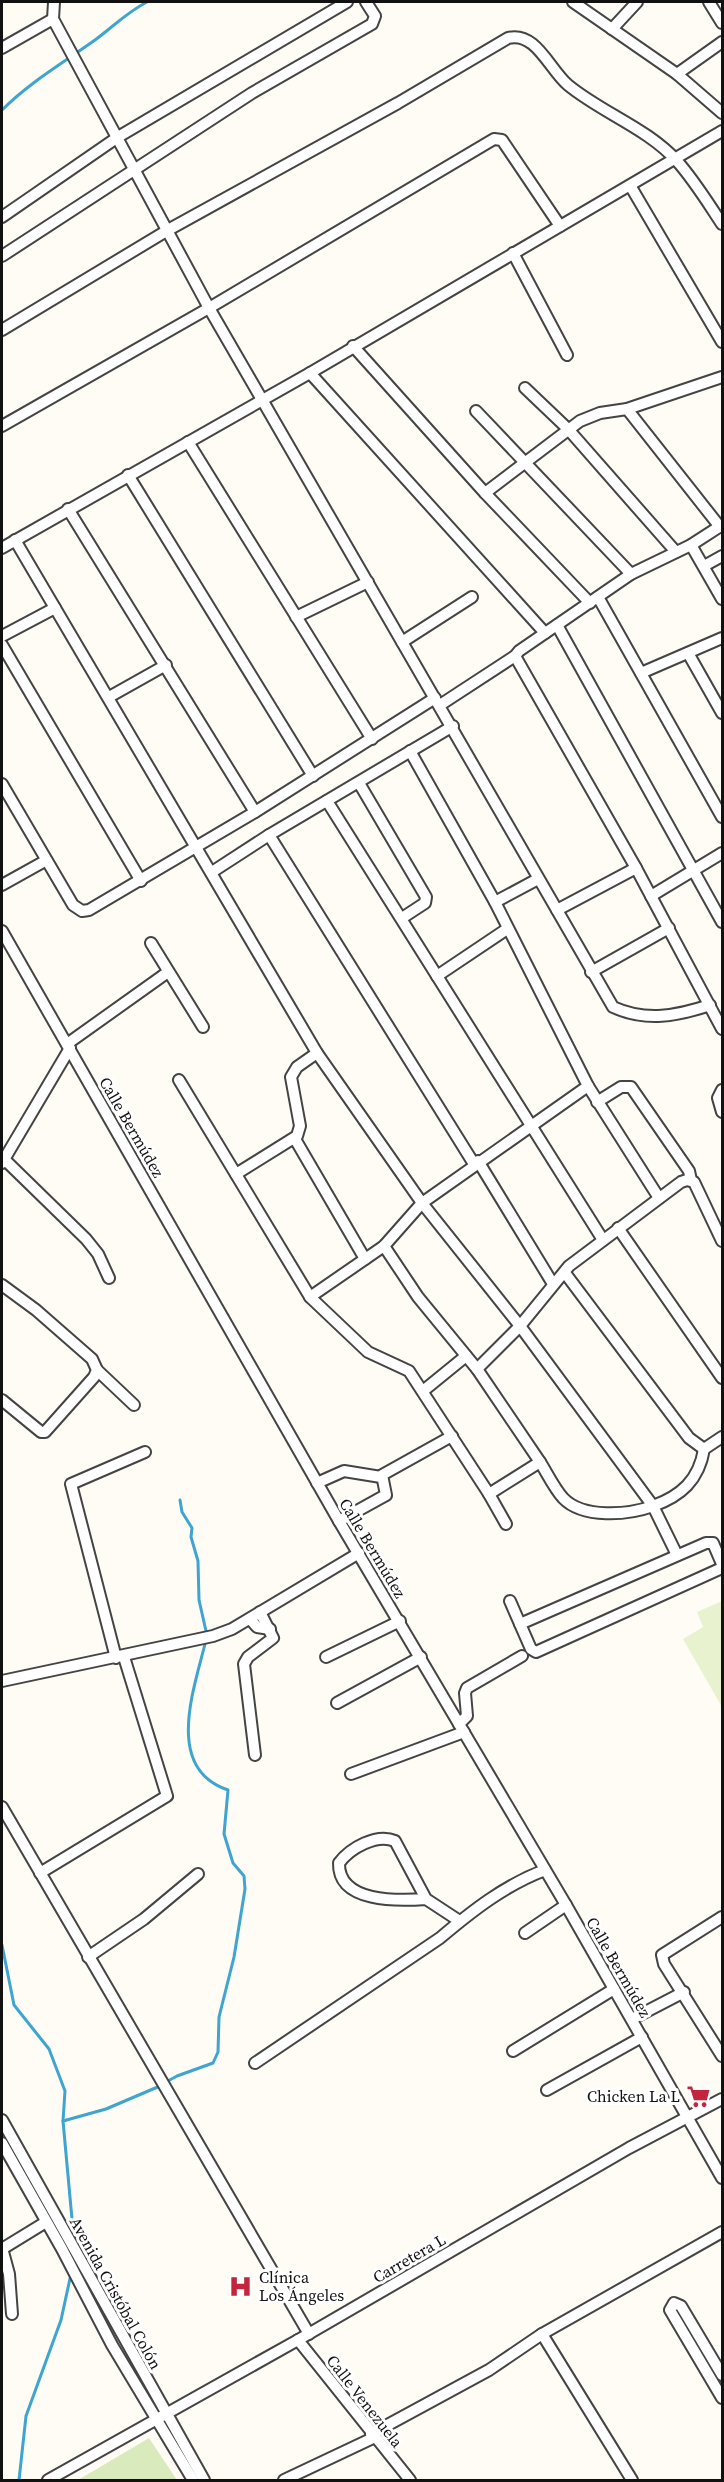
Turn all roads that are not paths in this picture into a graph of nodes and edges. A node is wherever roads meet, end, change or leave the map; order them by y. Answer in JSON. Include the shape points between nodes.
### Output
{"nodes":[{"id":1,"x":54,"y":2,"type":"edge"},
{"id":2,"x":347,"y":2,"type":"edge"},
{"id":3,"x":366,"y":2,"type":"edge"},
{"id":4,"x":573,"y":2,"type":"edge"},
{"id":5,"x":637,"y":2,"type":"edge"},
{"id":6,"x":709,"y":2,"type":"edge"},
{"id":7,"x":53,"y":19,"type":"junction"},
{"id":8,"x":723,"y":22,"type":"edge"},
{"id":9,"x":612,"y":29,"type":"junction"},
{"id":10,"x":723,"y":42,"type":"edge"},
{"id":11,"x":2,"y":48,"type":"edge"},
{"id":12,"x":677,"y":74,"type":"junction"},
{"id":13,"x":723,"y":113,"type":"edge"},
{"id":14,"x":723,"y":131,"type":"edge"},
{"id":15,"x":118,"y":137,"type":"junction"},
{"id":16,"x":676,"y":160,"type":"junction"},
{"id":17,"x":135,"y":170,"type":"junction"},
{"id":18,"x":631,"y":187,"type":"junction"},
{"id":19,"x":2,"y":217,"type":"edge"},
{"id":20,"x":723,"y":224,"type":"edge"},
{"id":21,"x":560,"y":226,"type":"junction"},
{"id":22,"x":168,"y":230,"type":"junction"},
{"id":23,"x":513,"y":253,"type":"junction"},
{"id":24,"x":2,"y":256,"type":"edge"},
{"id":25,"x":209,"y":308,"type":"junction"},
{"id":26,"x":2,"y":330,"type":"edge"},
{"id":27,"x":723,"y":342,"type":"edge"},
{"id":28,"x":353,"y":346,"type":"junction"},
{"id":29,"x":567,"y":355,"type":"dead end"},
{"id":30,"x":310,"y":374,"type":"junction"},
{"id":31,"x":723,"y":377,"type":"edge"},
{"id":32,"x":525,"y":388,"type":"dead end"},
{"id":33,"x":263,"y":399,"type":"junction"},
{"id":34,"x":627,"y":410,"type":"junction"},
{"id":35,"x":476,"y":411,"type":"dead end"},
{"id":36,"x":2,"y":426,"type":"edge"},
{"id":37,"x":568,"y":429,"type":"junction"},
{"id":38,"x":188,"y":442,"type":"junction"},
{"id":39,"x":524,"y":462,"type":"junction"},
{"id":40,"x":128,"y":475,"type":"junction"},
{"id":41,"x":485,"y":493,"type":"junction"},
{"id":42,"x":68,"y":509,"type":"junction"},
{"id":43,"x":721,"y":526,"type":"edge"},
{"id":44,"x":15,"y":540,"type":"junction"},
{"id":45,"x":691,"y":545,"type":"junction"},
{"id":46,"x":2,"y":548,"type":"edge"},
{"id":47,"x":676,"y":552,"type":"junction"},
{"id":48,"x":723,"y":556,"type":"edge"},
{"id":49,"x":704,"y":566,"type":"junction"},
{"id":50,"x":631,"y":574,"type":"junction"},
{"id":51,"x":368,"y":582,"type":"junction"},
{"id":52,"x":472,"y":597,"type":"dead end"},
{"id":53,"x":723,"y":598,"type":"edge"},
{"id":54,"x":594,"y":600,"type":"junction"},
{"id":55,"x":55,"y":608,"type":"junction"},
{"id":56,"x":297,"y":617,"type":"junction"},
{"id":57,"x":557,"y":625,"type":"junction"},
{"id":58,"x":545,"y":633,"type":"junction"},
{"id":59,"x":2,"y":636,"type":"edge"},
{"id":60,"x":723,"y":638,"type":"edge"},
{"id":61,"x":402,"y":642,"type":"junction"},
{"id":62,"x":2,"y":645,"type":"edge"},
{"id":63,"x":688,"y":653,"type":"junction"},
{"id":64,"x":515,"y":656,"type":"junction"},
{"id":65,"x":166,"y":665,"type":"junction"},
{"id":66,"x":641,"y":673,"type":"junction"},
{"id":67,"x":109,"y":698,"type":"junction"},
{"id":68,"x":437,"y":702,"type":"junction"},
{"id":69,"x":723,"y":713,"type":"edge"},
{"id":70,"x":453,"y":726,"type":"junction"},
{"id":71,"x":372,"y":739,"type":"junction"},
{"id":72,"x":410,"y":752,"type":"junction"},
{"id":73,"x":313,"y":776,"type":"junction"},
{"id":74,"x":359,"y":783,"type":"junction"},
{"id":75,"x":2,"y":784,"type":"edge"},
{"id":76,"x":327,"y":801,"type":"junction"},
{"id":77,"x":255,"y":812,"type":"junction"},
{"id":78,"x":723,"y":817,"type":"edge"},
{"id":79,"x":269,"y":835,"type":"junction"},
{"id":80,"x":196,"y":846,"type":"junction"},
{"id":81,"x":723,"y":853,"type":"edge"},
{"id":82,"x":45,"y":861,"type":"junction"},
{"id":83,"x":636,"y":868,"type":"junction"},
{"id":84,"x":694,"y":871,"type":"junction"},
{"id":85,"x":212,"y":872,"type":"junction"},
{"id":86,"x":538,"y":879,"type":"junction"},
{"id":87,"x":141,"y":881,"type":"junction"},
{"id":88,"x":2,"y":885,"type":"edge"},
{"id":89,"x":651,"y":896,"type":"junction"},
{"id":90,"x":495,"y":902,"type":"junction"},
{"id":91,"x":557,"y":910,"type":"junction"},
{"id":92,"x":402,"y":918,"type":"junction"},
{"id":93,"x":723,"y":922,"type":"edge"},
{"id":94,"x":507,"y":928,"type":"junction"},
{"id":95,"x":669,"y":928,"type":"junction"},
{"id":96,"x":2,"y":932,"type":"edge"},
{"id":97,"x":151,"y":943,"type":"dead end"},
{"id":98,"x":168,"y":972,"type":"junction"},
{"id":99,"x":591,"y":972,"type":"junction"},
{"id":100,"x":438,"y":976,"type":"junction"},
{"id":101,"x":710,"y":1005,"type":"junction"},
{"id":102,"x":203,"y":1027,"type":"dead end"},
{"id":103,"x":723,"y":1029,"type":"edge"},
{"id":104,"x":69,"y":1046,"type":"junction"},
{"id":105,"x":317,"y":1053,"type":"junction"},
{"id":106,"x":179,"y":1080,"type":"dead end"},
{"id":107,"x":588,"y":1086,"type":"junction"},
{"id":108,"x":723,"y":1090,"type":"edge"},
{"id":109,"x":597,"y":1102,"type":"junction"},
{"id":110,"x":723,"y":1112,"type":"edge"},
{"id":111,"x":531,"y":1125,"type":"junction"},
{"id":112,"x":295,"y":1139,"type":"junction"},
{"id":113,"x":3,"y":1161,"type":"edge"},
{"id":114,"x":476,"y":1163,"type":"junction"},
{"id":115,"x":236,"y":1174,"type":"junction"},
{"id":116,"x":691,"y":1180,"type":"junction"},
{"id":117,"x":659,"y":1198,"type":"junction"},
{"id":118,"x":422,"y":1203,"type":"junction"},
{"id":119,"x":618,"y":1228,"type":"junction"},
{"id":120,"x":603,"y":1240,"type":"junction"},
{"id":121,"x":723,"y":1241,"type":"edge"},
{"id":122,"x":384,"y":1246,"type":"junction"},
{"id":123,"x":365,"y":1259,"type":"junction"},
{"id":124,"x":565,"y":1273,"type":"junction"},
{"id":125,"x":109,"y":1278,"type":"dead end"},
{"id":126,"x":553,"y":1284,"type":"junction"},
{"id":127,"x":2,"y":1285,"type":"edge"},
{"id":128,"x":310,"y":1297,"type":"junction"},
{"id":129,"x":519,"y":1326,"type":"junction"},
{"id":130,"x":466,"y":1356,"type":"junction"},
{"id":131,"x":477,"y":1369,"type":"junction"},
{"id":132,"x":97,"y":1370,"type":"junction"},
{"id":133,"x":723,"y":1378,"type":"edge"},
{"id":134,"x":423,"y":1391,"type":"junction"},
{"id":135,"x":2,"y":1400,"type":"edge"},
{"id":136,"x":134,"y":1405,"type":"dead end"},
{"id":137,"x":452,"y":1436,"type":"junction"},
{"id":138,"x":723,"y":1437,"type":"edge"},
{"id":139,"x":704,"y":1449,"type":"junction"},
{"id":140,"x":145,"y":1452,"type":"dead end"},
{"id":141,"x":540,"y":1462,"type":"junction"},
{"id":142,"x":381,"y":1477,"type":"junction"},
{"id":143,"x":318,"y":1483,"type":"junction"},
{"id":144,"x":489,"y":1494,"type":"junction"},
{"id":145,"x":653,"y":1506,"type":"junction"},
{"id":146,"x":339,"y":1521,"type":"junction"},
{"id":147,"x":506,"y":1524,"type":"dead end"},
{"id":148,"x":359,"y":1553,"type":"junction"},
{"id":149,"x":677,"y":1556,"type":"junction"},
{"id":150,"x":723,"y":1566,"type":"edge"},
{"id":151,"x":510,"y":1601,"type":"dead end"},
{"id":152,"x":260,"y":1612,"type":"junction"},
{"id":153,"x":250,"y":1619,"type":"junction"},
{"id":154,"x":399,"y":1621,"type":"junction"},
{"id":155,"x":520,"y":1624,"type":"junction"},
{"id":156,"x":270,"y":1629,"type":"junction"},
{"id":157,"x":522,"y":1656,"type":"dead end"},
{"id":158,"x":326,"y":1657,"type":"dead end"},
{"id":159,"x":421,"y":1657,"type":"junction"},
{"id":160,"x":120,"y":1658,"type":"junction"},
{"id":161,"x":2,"y":1681,"type":"edge"},
{"id":162,"x":337,"y":1703,"type":"dead end"},
{"id":163,"x":462,"y":1728,"type":"junction"},
{"id":164,"x":255,"y":1755,"type":"dead end"},
{"id":165,"x":351,"y":1774,"type":"dead end"},
{"id":166,"x":2,"y":1807,"type":"edge"},
{"id":167,"x":545,"y":1870,"type":"junction"},
{"id":168,"x":40,"y":1873,"type":"junction"},
{"id":169,"x":198,"y":1874,"type":"dead end"},
{"id":170,"x":426,"y":1899,"type":"junction"},
{"id":171,"x":566,"y":1905,"type":"junction"},
{"id":172,"x":723,"y":1917,"type":"edge"},
{"id":173,"x":459,"y":1920,"type":"junction"},
{"id":174,"x":525,"y":1933,"type":"dead end"},
{"id":175,"x":88,"y":1957,"type":"junction"},
{"id":176,"x":614,"y":1989,"type":"junction"},
{"id":177,"x":684,"y":1992,"type":"junction"},
{"id":178,"x":632,"y":2019,"type":"junction"},
{"id":179,"x":642,"y":2037,"type":"junction"},
{"id":180,"x":513,"y":2051,"type":"dead end"},
{"id":181,"x":723,"y":2056,"type":"edge"},
{"id":182,"x":255,"y":2063,"type":"dead end"},
{"id":183,"x":547,"y":2090,"type":"dead end"},
{"id":184,"x":723,"y":2099,"type":"edge"},
{"id":185,"x":689,"y":2117,"type":"junction"},
{"id":186,"x":2,"y":2120,"type":"edge"},
{"id":187,"x":2,"y":2143,"type":"edge"},
{"id":188,"x":12,"y":2163,"type":"junction"},
{"id":189,"x":2,"y":2168,"type":"edge"},
{"id":190,"x":723,"y":2178,"type":"edge"},
{"id":191,"x":46,"y":2222,"type":"junction"},
{"id":192,"x":723,"y":2232,"type":"edge"},
{"id":193,"x":2,"y":2249,"type":"edge"},
{"id":194,"x":12,"y":2314,"type":"dead end"},
{"id":195,"x":309,"y":2334,"type":"junction"},
{"id":196,"x":542,"y":2334,"type":"junction"},
{"id":197,"x":298,"y":2340,"type":"junction"},
{"id":198,"x":723,"y":2377,"type":"edge"},
{"id":199,"x":713,"y":2385,"type":"junction"},
{"id":200,"x":723,"y":2398,"type":"edge"},
{"id":201,"x":161,"y":2416,"type":"junction"},
{"id":202,"x":372,"y":2436,"type":"junction"},
{"id":203,"x":48,"y":2481,"type":"edge"},
{"id":204,"x":193,"y":2481,"type":"edge"},
{"id":205,"x":204,"y":2481,"type":"edge"},
{"id":206,"x":284,"y":2481,"type":"edge"},
{"id":207,"x":410,"y":2481,"type":"edge"},
{"id":208,"x":632,"y":2481,"type":"edge"}],
"edges":[{"from":1,"to":7,"type":"street"},
{"from":2,"to":15,"type":"street"},
{"from":3,"to":17,"type":"street","via":[[375,16],[372,24],[252,93]]},
{"from":4,"to":9,"type":"street"},
{"from":5,"to":9,"type":"street"},
{"from":6,"to":8,"type":"street"},
{"from":7,"to":11,"type":"street"},
{"from":7,"to":15,"type":"street"},
{"from":9,"to":12,"type":"street"},
{"from":10,"to":12,"type":"street"},
{"from":12,"to":13,"type":"street"},
{"from":14,"to":16,"type":"street"},
{"from":15,"to":17,"type":"street"},
{"from":15,"to":19,"type":"street"},
{"from":16,"to":18,"type":"street"},
{"from":16,"to":20,"type":"street"},
{"from":16,"to":22,"type":"street","via":[[636,128],[568,85],[533,44],[517,35]]},
{"from":17,"to":22,"type":"street"},
{"from":17,"to":24,"type":"street"},
{"from":18,"to":21,"type":"street"},
{"from":18,"to":27,"type":"street"},
{"from":21,"to":23,"type":"street"},
{"from":21,"to":25,"type":"street","via":[[502,140],[494,139]]},
{"from":22,"to":25,"type":"street"},
{"from":22,"to":26,"type":"street"},
{"from":23,"to":28,"type":"street"},
{"from":23,"to":29,"type":"street"},
{"from":25,"to":33,"type":"street"},
{"from":25,"to":36,"type":"street"},
{"from":28,"to":30,"type":"street"},
{"from":28,"to":41,"type":"street"},
{"from":30,"to":33,"type":"street"},
{"from":30,"to":58,"type":"street"},
{"from":31,"to":34,"type":"street"},
{"from":32,"to":37,"type":"street"},
{"from":33,"to":38,"type":"street"},
{"from":33,"to":51,"type":"street"},
{"from":34,"to":37,"type":"street","via":[[600,413]]},
{"from":34,"to":43,"type":"street"},
{"from":35,"to":39,"type":"street"},
{"from":37,"to":39,"type":"street"},
{"from":37,"to":47,"type":"street"},
{"from":38,"to":40,"type":"street"},
{"from":38,"to":56,"type":"street"},
{"from":39,"to":41,"type":"street"},
{"from":39,"to":50,"type":"street"},
{"from":40,"to":42,"type":"street"},
{"from":40,"to":73,"type":"street"},
{"from":41,"to":54,"type":"street"},
{"from":42,"to":44,"type":"street"},
{"from":42,"to":65,"type":"street"},
{"from":43,"to":45,"type":"street"},
{"from":44,"to":46,"type":"street"},
{"from":44,"to":55,"type":"street"},
{"from":45,"to":47,"type":"street"},
{"from":45,"to":49,"type":"street"},
{"from":47,"to":50,"type":"street"},
{"from":48,"to":49,"type":"street"},
{"from":49,"to":53,"type":"street"},
{"from":50,"to":54,"type":"street"},
{"from":51,"to":56,"type":"street"},
{"from":51,"to":61,"type":"street"},
{"from":52,"to":61,"type":"street"},
{"from":54,"to":57,"type":"street"},
{"from":54,"to":66,"type":"street"},
{"from":55,"to":59,"type":"street"},
{"from":55,"to":67,"type":"street"},
{"from":56,"to":71,"type":"street"},
{"from":57,"to":58,"type":"street"},
{"from":57,"to":84,"type":"street"},
{"from":58,"to":64,"type":"street"},
{"from":60,"to":63,"type":"street"},
{"from":61,"to":68,"type":"street"},
{"from":62,"to":87,"type":"street"},
{"from":63,"to":66,"type":"street"},
{"from":63,"to":69,"type":"street"},
{"from":64,"to":68,"type":"street"},
{"from":64,"to":83,"type":"street"},
{"from":65,"to":67,"type":"street"},
{"from":65,"to":77,"type":"street"},
{"from":66,"to":78,"type":"street"},
{"from":67,"to":80,"type":"street"},
{"from":68,"to":70,"type":"street"},
{"from":68,"to":71,"type":"street"},
{"from":70,"to":72,"type":"street"},
{"from":70,"to":86,"type":"street"},
{"from":71,"to":73,"type":"street"},
{"from":72,"to":74,"type":"street"},
{"from":72,"to":90,"type":"street"},
{"from":73,"to":77,"type":"street"},
{"from":74,"to":76,"type":"street"},
{"from":74,"to":92,"type":"street","via":[[426,897],[425,903]]},
{"from":75,"to":82,"type":"street"},
{"from":76,"to":79,"type":"street"},
{"from":76,"to":92,"type":"street"},
{"from":77,"to":80,"type":"street"},
{"from":79,"to":85,"type":"street"},
{"from":79,"to":114,"type":"street"},
{"from":80,"to":85,"type":"street"},
{"from":80,"to":87,"type":"street"},
{"from":81,"to":84,"type":"street"},
{"from":82,"to":87,"type":"street","via":[[73,905],[82,911]]},
{"from":82,"to":88,"type":"street"},
{"from":83,"to":89,"type":"street"},
{"from":83,"to":91,"type":"street"},
{"from":84,"to":89,"type":"street"},
{"from":84,"to":93,"type":"street"},
{"from":85,"to":105,"type":"street"},
{"from":86,"to":90,"type":"street"},
{"from":86,"to":91,"type":"street"},
{"from":89,"to":95,"type":"street"},
{"from":90,"to":94,"type":"street"},
{"from":91,"to":99,"type":"street"},
{"from":92,"to":100,"type":"street"},
{"from":94,"to":100,"type":"street"},
{"from":94,"to":107,"type":"street"},
{"from":95,"to":99,"type":"street"},
{"from":95,"to":101,"type":"street"},
{"from":96,"to":104,"type":"street","name":"Calle Bermúdez"},
{"from":97,"to":98,"type":"street"},
{"from":98,"to":102,"type":"street"},
{"from":98,"to":104,"type":"street"},
{"from":99,"to":101,"type":"street","via":[[613,1007],[626,1013],[663,1017]]},
{"from":100,"to":111,"type":"street"},
{"from":101,"to":103,"type":"street"},
{"from":104,"to":113,"type":"street"},
{"from":104,"to":143,"type":"street","name":"Calle Bermúdez"},
{"from":105,"to":112,"type":"street","via":[[297,1067],[291,1077],[300,1126]]},
{"from":105,"to":118,"type":"street"},
{"from":106,"to":115,"type":"street"},
{"from":107,"to":109,"type":"street"},
{"from":107,"to":111,"type":"street"},
{"from":108,"to":110,"type":"street","via":[[718,1098]]},
{"from":109,"to":116,"type":"street","via":[[621,1087],[631,1087],[689,1170]]},
{"from":109,"to":117,"type":"street"},
{"from":111,"to":114,"type":"street"},
{"from":111,"to":120,"type":"street"},
{"from":112,"to":115,"type":"street"},
{"from":112,"to":123,"type":"street"},
{"from":113,"to":125,"type":"street","via":[[86,1239]]},
{"from":114,"to":118,"type":"street"},
{"from":114,"to":126,"type":"street"},
{"from":115,"to":128,"type":"street"},
{"from":116,"to":117,"type":"street","via":[[681,1182]]},
{"from":116,"to":121,"type":"street"},
{"from":117,"to":119,"type":"street"},
{"from":118,"to":122,"type":"street"},
{"from":118,"to":129,"type":"street"},
{"from":119,"to":120,"type":"street"},
{"from":119,"to":133,"type":"street"},
{"from":120,"to":124,"type":"street"},
{"from":122,"to":123,"type":"street"},
{"from":122,"to":130,"type":"street","via":[[418,1297]]},
{"from":123,"to":128,"type":"street"},
{"from":124,"to":126,"type":"street"},
{"from":124,"to":139,"type":"street","via":[[689,1438]]},
{"from":126,"to":129,"type":"street"},
{"from":127,"to":132,"type":"street","via":[[92,1359]]},
{"from":128,"to":134,"type":"street","via":[[368,1352],[409,1371]]},
{"from":129,"to":131,"type":"street"},
{"from":129,"to":145,"type":"street"},
{"from":130,"to":131,"type":"street"},
{"from":130,"to":134,"type":"street"},
{"from":131,"to":141,"type":"street"},
{"from":132,"to":135,"type":"street","via":[[45,1432]]},
{"from":132,"to":136,"type":"street"},
{"from":134,"to":137,"type":"street"},
{"from":137,"to":142,"type":"street"},
{"from":137,"to":144,"type":"street"},
{"from":138,"to":139,"type":"street"},
{"from":139,"to":145,"type":"street","via":[[700,1465],[684,1491]]},
{"from":140,"to":160,"type":"street","via":[[71,1484]]},
{"from":141,"to":144,"type":"street"},
{"from":141,"to":145,"type":"street","via":[[571,1505],[627,1513]]},
{"from":142,"to":143,"type":"street","via":[[344,1471]]},
{"from":142,"to":146,"type":"street","via":[[385,1496]]},
{"from":143,"to":146,"type":"street","name":"Calle Bermúdez"},
{"from":144,"to":147,"type":"street"},
{"from":145,"to":149,"type":"street"},
{"from":146,"to":148,"type":"street","name":"Calle Bermúdez"},
{"from":148,"to":152,"type":"street"},
{"from":148,"to":154,"type":"street","name":"Calle Bermúdez"},
{"from":149,"to":150,"type":"street","via":[[710,1542]]},
{"from":149,"to":155,"type":"street"},
{"from":150,"to":155,"type":"street","via":[[536,1652]]},
{"from":151,"to":155,"type":"street"},
{"from":152,"to":153,"type":"street"},
{"from":152,"to":156,"type":"street"},
{"from":153,"to":156,"type":"street","via":[[257,1627]]},
{"from":153,"to":160,"type":"street","via":[[213,1636]]},
{"from":154,"to":158,"type":"street"},
{"from":154,"to":159,"type":"street","name":"Calle Bermúdez"},
{"from":156,"to":164,"type":"street","via":[[272,1641],[244,1664]]},
{"from":157,"to":163,"type":"street","via":[[467,1688],[467,1716]]},
{"from":159,"to":162,"type":"street"},
{"from":159,"to":163,"type":"street","name":"Calle Bermúdez"},
{"from":160,"to":161,"type":"street"},
{"from":160,"to":168,"type":"street","via":[[167,1796]]},
{"from":163,"to":165,"type":"street"},
{"from":163,"to":167,"type":"street","name":"Calle Bermúdez"},
{"from":166,"to":168,"type":"street"},
{"from":167,"to":171,"type":"street","name":"Calle Bermúdez"},
{"from":167,"to":173,"type":"street","via":[[516,1883]]},
{"from":168,"to":175,"type":"street"},
{"from":169,"to":175,"type":"street"},
{"from":170,"to":170,"type":"street","via":[[399,1845],[390,1839],[363,1845],[339,1863],[345,1884],[351,1890],[394,1900]]},
{"from":170,"to":173,"type":"street"},
{"from":171,"to":174,"type":"street"},
{"from":171,"to":176,"type":"street","name":"Calle Bermúdez"},
{"from":172,"to":177,"type":"street","via":[[662,1955]]},
{"from":173,"to":182,"type":"street","via":[[440,1938]]},
{"from":175,"to":195,"type":"street"},
{"from":176,"to":178,"type":"street","name":"Calle Bermúdez"},
{"from":176,"to":180,"type":"street"},
{"from":177,"to":178,"type":"street"},
{"from":177,"to":181,"type":"street"},
{"from":178,"to":179,"type":"street","name":"Calle Bermúdez"},
{"from":179,"to":183,"type":"street"},
{"from":179,"to":185,"type":"street","name":"Calle Bermúdez"},
{"from":184,"to":185,"type":"street","name":"Carretera L"},
{"from":185,"to":190,"type":"street","name":"Calle Bermúdez"},
{"from":185,"to":195,"type":"street","name":"Carretera L"},
{"from":186,"to":201,"type":"street","name":"Avenida Cristóbal Colón","via":[[102,2296]]},
{"from":187,"to":188,"type":"street","name":"Avenida Cristóbal Colón"},
{"from":188,"to":189,"type":"street"},
{"from":188,"to":191,"type":"street","name":"Avenida Cristóbal Colón"},
{"from":191,"to":193,"type":"street"},
{"from":191,"to":201,"type":"street","name":"Avenida Cristóbal Colón","via":[[92,2306]]},
{"from":192,"to":196,"type":"street"},
{"from":193,"to":194,"type":"street","via":[[9,2274]]},
{"from":195,"to":197,"type":"street","name":"Carretera L"},
{"from":196,"to":202,"type":"street","via":[[489,2370]]},
{"from":196,"to":208,"type":"street"},
{"from":197,"to":201,"type":"street","name":"Carretera L"},
{"from":197,"to":202,"type":"street","name":"Calle Venezuela"},
{"from":198,"to":199,"type":"street"},
{"from":198,"to":199,"type":"street","via":[[686,2326]]},
{"from":199,"to":200,"type":"street"},
{"from":201,"to":203,"type":"street","name":"Carretera L"},
{"from":201,"to":204,"type":"street","name":"Avenida Cristóbal Colón"},
{"from":201,"to":205,"type":"street","name":"Avenida Cristóbal Colón"},
{"from":202,"to":206,"type":"street"},
{"from":202,"to":207,"type":"street","name":"Calle Venezuela"}]}
